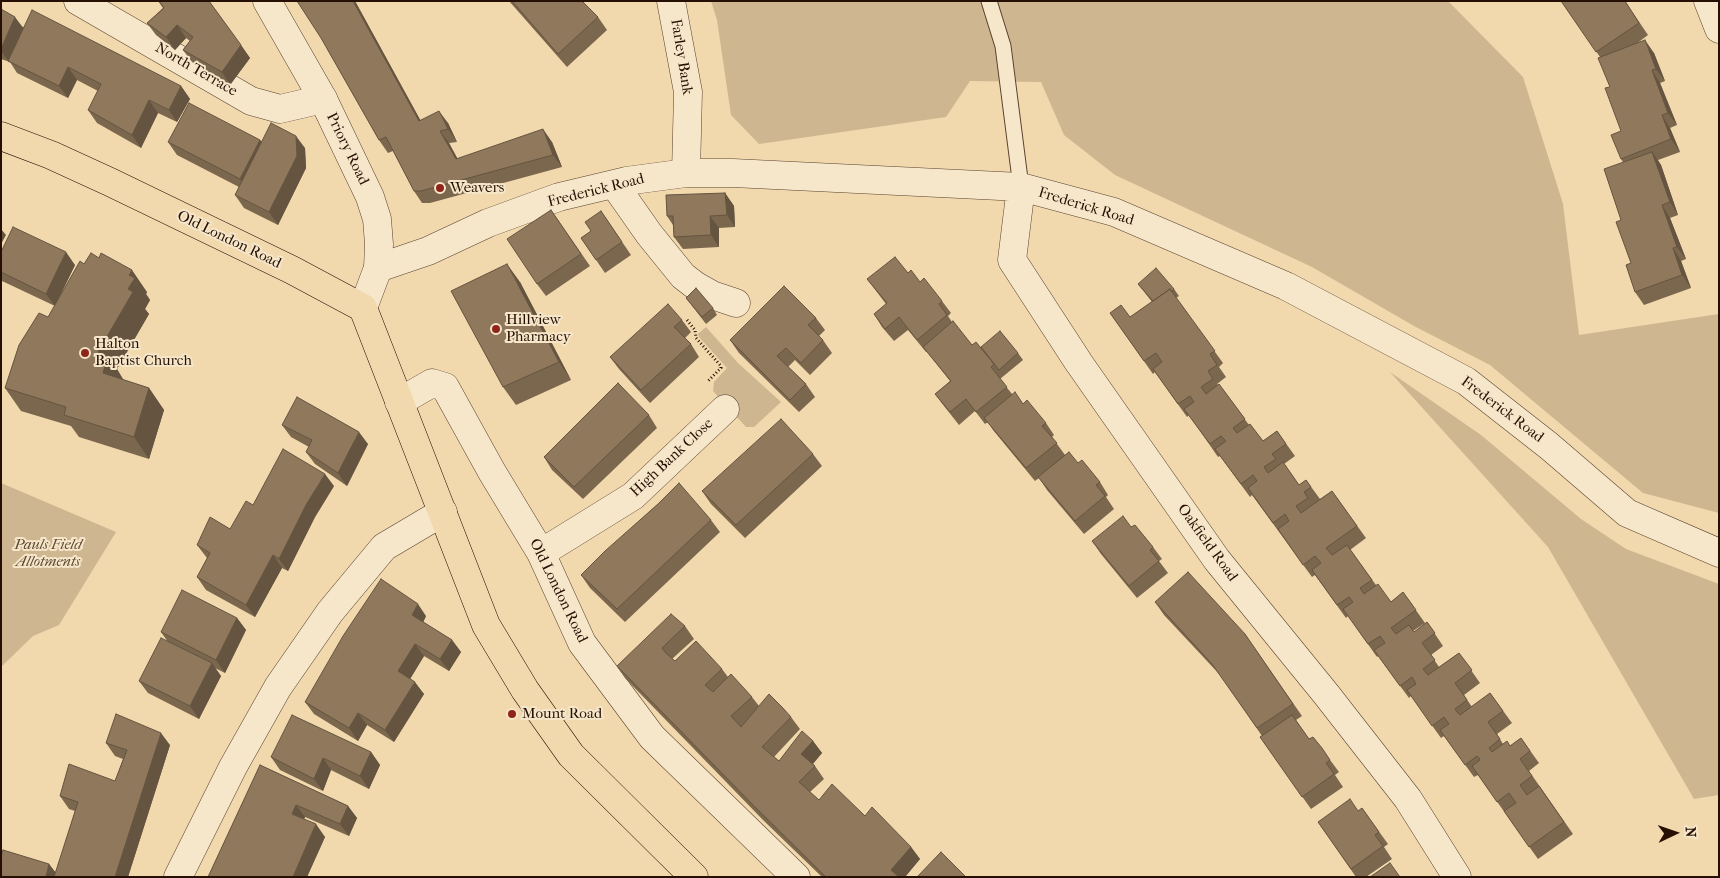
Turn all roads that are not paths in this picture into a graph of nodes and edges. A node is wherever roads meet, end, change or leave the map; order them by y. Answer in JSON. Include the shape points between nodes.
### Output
{"nodes":[{"id":1,"x":78,"y":1,"type":"edge"},
{"id":2,"x":267,"y":1,"type":"edge"},
{"id":3,"x":671,"y":1,"type":"edge"},
{"id":4,"x":990,"y":1,"type":"edge"},
{"id":5,"x":1708,"y":1,"type":"edge"},
{"id":6,"x":1719,"y":29,"type":"edge"},
{"id":7,"x":323,"y":99,"type":"junction"},
{"id":8,"x":1,"y":136,"type":"edge"},
{"id":9,"x":686,"y":173,"type":"junction"},
{"id":10,"x":614,"y":184,"type":"junction"},
{"id":11,"x":1021,"y":187,"type":"junction"},
{"id":12,"x":378,"y":268,"type":"junction"},
{"id":13,"x":736,"y":303,"type":"dead end"},
{"id":14,"x":363,"y":308,"type":"junction"},
{"id":15,"x":399,"y":402,"type":"junction"},
{"id":16,"x":725,"y":409,"type":"dead end"},
{"id":17,"x":443,"y":512,"type":"junction"},
{"id":18,"x":542,"y":553,"type":"junction"},
{"id":19,"x":1719,"y":553,"type":"edge"},
{"id":20,"x":178,"y":877,"type":"edge"},
{"id":21,"x":694,"y":877,"type":"edge"},
{"id":22,"x":796,"y":877,"type":"edge"},
{"id":23,"x":1458,"y":877,"type":"edge"}],
"edges":[{"from":1,"to":7,"type":"street","name":"North Terrace","via":[[251,101],[280,109]]},
{"from":2,"to":7,"type":"street","name":"Priory Road"},
{"from":3,"to":9,"type":"street","name":"Farley Bank","via":[[688,92]]},
{"from":4,"to":11,"type":"lane","via":[[1003,46]]},
{"from":5,"to":6,"type":"street"},
{"from":7,"to":12,"type":"street","name":"Priory Road","via":[[370,197],[377,219]]},
{"from":8,"to":14,"type":"highway","name":"Old London Road","via":[[110,182]]},
{"from":9,"to":10,"type":"street","name":"Frederick Road"},
{"from":9,"to":11,"type":"street","name":"Frederick Road"},
{"from":10,"to":12,"type":"street","name":"Frederick Road","via":[[559,197]]},
{"from":10,"to":13,"type":"street","via":[[683,276],[704,290]]},
{"from":11,"to":19,"type":"street","name":"Frederick Road","via":[[1114,212],[1286,286],[1466,381],[1627,513]]},
{"from":11,"to":23,"type":"street","name":"Oakfield Road","via":[[1012,260],[1079,363],[1217,560],[1408,799]]},
{"from":12,"to":14,"type":"street","name":"Priory Road"},
{"from":14,"to":15,"type":"highway"},
{"from":15,"to":17,"type":"highway"},
{"from":15,"to":18,"type":"street","name":"Old London Road","via":[[432,383],[446,387],[492,472]]},
{"from":16,"to":18,"type":"street","name":"High Bank Close","via":[[633,496]]},
{"from":17,"to":20,"type":"street","via":[[384,547],[330,612],[278,687],[233,766]]},
{"from":17,"to":21,"type":"highway","via":[[486,625],[525,690],[571,755]]},
{"from":18,"to":22,"type":"street","name":"Old London Road","via":[[582,642],[652,737]]}]}
